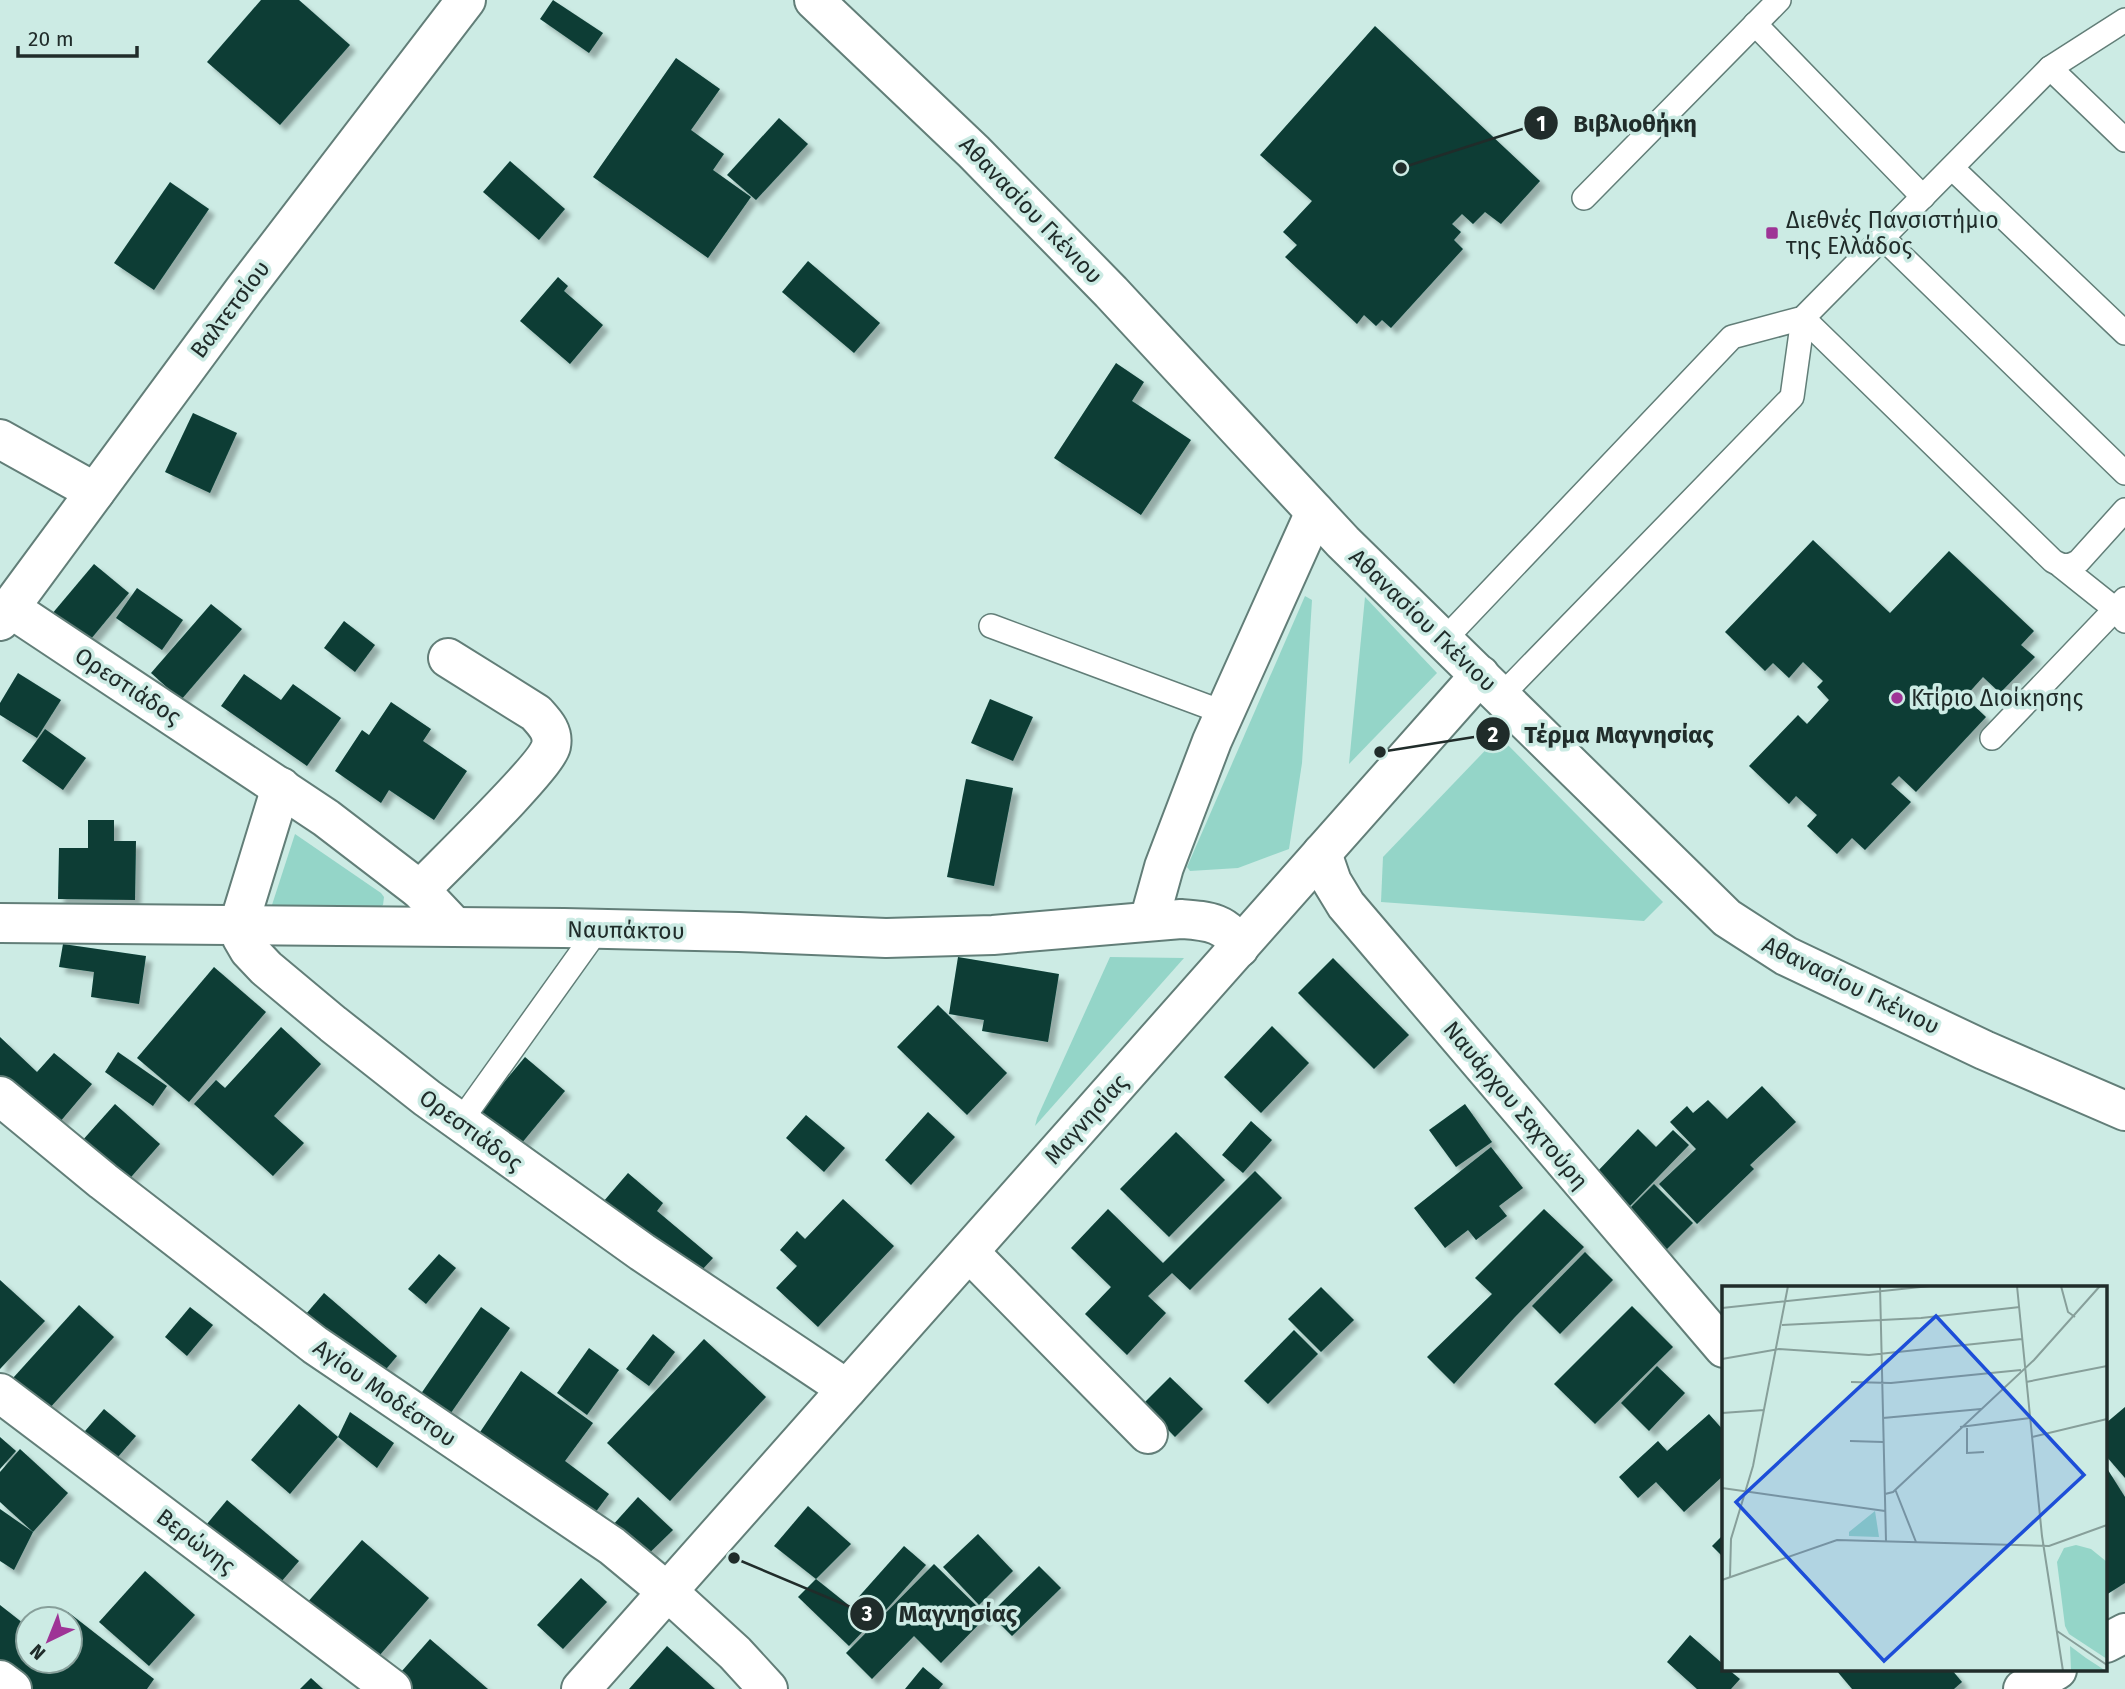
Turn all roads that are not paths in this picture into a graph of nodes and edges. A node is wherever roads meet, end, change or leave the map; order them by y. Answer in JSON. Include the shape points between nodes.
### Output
{"nodes":[{"id":1,"x":466,"y":0,"type":"edge"},
{"id":2,"x":814,"y":0,"type":"edge"},
{"id":3,"x":1779,"y":0,"type":"edge"},
{"id":4,"x":2125,"y":20,"type":"edge"},
{"id":5,"x":1755,"y":24,"type":"junction"},
{"id":6,"x":2050,"y":68,"type":"junction"},
{"id":7,"x":2125,"y":140,"type":"edge"},
{"id":8,"x":1952,"y":168,"type":"junction"},
{"id":9,"x":1923,"y":197,"type":"junction"},
{"id":10,"x":1584,"y":198,"type":"dead end"},
{"id":11,"x":1883,"y":238,"type":"junction"},
{"id":12,"x":1803,"y":318,"type":"junction"},
{"id":13,"x":2125,"y":333,"type":"edge"},
{"id":14,"x":0,"y":439,"type":"edge"},
{"id":15,"x":2125,"y":474,"type":"edge"},
{"id":16,"x":94,"y":492,"type":"junction"},
{"id":17,"x":2125,"y":510,"type":"edge"},
{"id":18,"x":1315,"y":512,"type":"junction"},
{"id":19,"x":2061,"y":566,"type":"junction"},
{"id":20,"x":2122,"y":610,"type":"edge"},
{"id":21,"x":5,"y":615,"type":"edge"},
{"id":22,"x":991,"y":626,"type":"dead end"},
{"id":23,"x":1444,"y":640,"type":"junction"},
{"id":24,"x":448,"y":658,"type":"dead end"},
{"id":25,"x":1491,"y":685,"type":"junction"},
{"id":26,"x":1225,"y":713,"type":"junction"},
{"id":27,"x":1992,"y":738,"type":"dead end"},
{"id":28,"x":281,"y":787,"type":"junction"},
{"id":29,"x":1322,"y":853,"type":"junction"},
{"id":30,"x":420,"y":890,"type":"junction"},
{"id":31,"x":1149,"y":921,"type":"junction"},
{"id":32,"x":0,"y":923,"type":"edge"},
{"id":33,"x":239,"y":924,"type":"junction"},
{"id":34,"x":455,"y":927,"type":"junction"},
{"id":35,"x":598,"y":929,"type":"junction"},
{"id":36,"x":1239,"y":948,"type":"junction"},
{"id":37,"x":0,"y":1096,"type":"edge"},
{"id":38,"x":2125,"y":1111,"type":"edge"},
{"id":39,"x":460,"y":1122,"type":"junction"},
{"id":40,"x":969,"y":1252,"type":"junction"},
{"id":41,"x":1722,"y":1346,"type":"edge"},
{"id":42,"x":847,"y":1389,"type":"junction"},
{"id":43,"x":0,"y":1394,"type":"edge"},
{"id":44,"x":1148,"y":1434,"type":"dead end"},
{"id":45,"x":668,"y":1592,"type":"junction"},
{"id":46,"x":2125,"y":1633,"type":"edge"},
{"id":47,"x":2108,"y":1642,"type":"edge"},
{"id":48,"x":1999,"y":1672,"type":"edge"},
{"id":49,"x":2053,"y":1672,"type":"edge"},
{"id":50,"x":0,"y":1680,"type":"edge"},
{"id":51,"x":12,"y":1689,"type":"edge"},
{"id":52,"x":392,"y":1689,"type":"edge"},
{"id":53,"x":581,"y":1689,"type":"edge"},
{"id":54,"x":768,"y":1689,"type":"edge"},
{"id":55,"x":2012,"y":1689,"type":"edge"},
{"id":56,"x":2023,"y":1689,"type":"edge"}],
"edges":[{"from":1,"to":16,"type":"street","name":"Βαλτετσίου"},
{"from":2,"to":18,"type":"street","name":"Αθανασίου Γκένιου","via":[[901,80],[1111,292]]},
{"from":3,"to":5,"type":"lane"},
{"from":4,"to":6,"type":"lane"},
{"from":5,"to":9,"type":"lane"},
{"from":5,"to":10,"type":"lane"},
{"from":6,"to":7,"type":"lane"},
{"from":6,"to":8,"type":"lane"},
{"from":8,"to":9,"type":"lane"},
{"from":8,"to":13,"type":"lane"},
{"from":9,"to":11,"type":"lane"},
{"from":11,"to":12,"type":"lane"},
{"from":11,"to":15,"type":"lane"},
{"from":12,"to":19,"type":"lane"},
{"from":12,"to":23,"type":"lane","via":[[1732,337]]},
{"from":12,"to":25,"type":"lane","via":[[1793,397]]},
{"from":14,"to":16,"type":"street"},
{"from":16,"to":21,"type":"street","name":"Βαλτετσίου"},
{"from":17,"to":19,"type":"lane","via":[[2079,561]]},
{"from":18,"to":23,"type":"street","name":"Αθανασίου Γκένιου"},
{"from":18,"to":26,"type":"street"},
{"from":19,"to":20,"type":"lane"},
{"from":20,"to":27,"type":"lane"},
{"from":21,"to":28,"type":"street","name":"Ορεστιάδος"},
{"from":22,"to":26,"type":"lane"},
{"from":23,"to":25,"type":"street","name":"Αθανασίου Γκένιου"},
{"from":24,"to":30,"type":"street","via":[[536,713],[552,736],[550,749],[528,777]]},
{"from":25,"to":29,"type":"street","name":"Μαγνησίας"},
{"from":25,"to":38,"type":"street","name":"Αθανασίου Γκένιου","via":[[1727,918],[1751,936],[1971,1044]]},
{"from":26,"to":31,"type":"street","via":[[1164,867]]},
{"from":28,"to":30,"type":"street","name":"Ορεστιάδος"},
{"from":28,"to":33,"type":"street"},
{"from":29,"to":36,"type":"street","name":"Μαγνησίας"},
{"from":29,"to":41,"type":"street","name":"Ναυάρχου Σαχτούρη","via":[[1346,905]]},
{"from":30,"to":34,"type":"street","name":"Ορεστιάδος"},
{"from":31,"to":35,"type":"street","name":"Ναυπάκτου","via":[[899,938]]},
{"from":31,"to":36,"type":"street","name":"Ναυπάκτου","via":[[1213,923],[1229,931]]},
{"from":32,"to":33,"type":"street","name":"Ναυπάκτου"},
{"from":33,"to":34,"type":"street","name":"Ναυπάκτου"},
{"from":33,"to":39,"type":"street","name":"Ορεστιάδος","via":[[249,950],[267,968]]},
{"from":34,"to":35,"type":"street","name":"Ναυπάκτου"},
{"from":35,"to":39,"type":"lane"},
{"from":36,"to":40,"type":"street","name":"Μαγνησίας"},
{"from":37,"to":45,"type":"street","name":"Αγίου Μοδέστου","via":[[315,1345],[612,1546]]},
{"from":39,"to":42,"type":"street","name":"Ορεστιάδος","via":[[642,1252]]},
{"from":40,"to":42,"type":"street","name":"Μαγνησίας"},
{"from":40,"to":44,"type":"street"},
{"from":42,"to":45,"type":"street","name":"Μαγνησίας"},
{"from":43,"to":52,"type":"street","name":"Βερώνης"},
{"from":45,"to":53,"type":"street","name":"Μαγνησίας"},
{"from":45,"to":54,"type":"street","name":"Αγίου Μοδέστου"},
{"from":46,"to":47,"type":"street"},
{"from":48,"to":55,"type":"street"},
{"from":49,"to":56,"type":"street"},
{"from":50,"to":51,"type":"street"}]}
